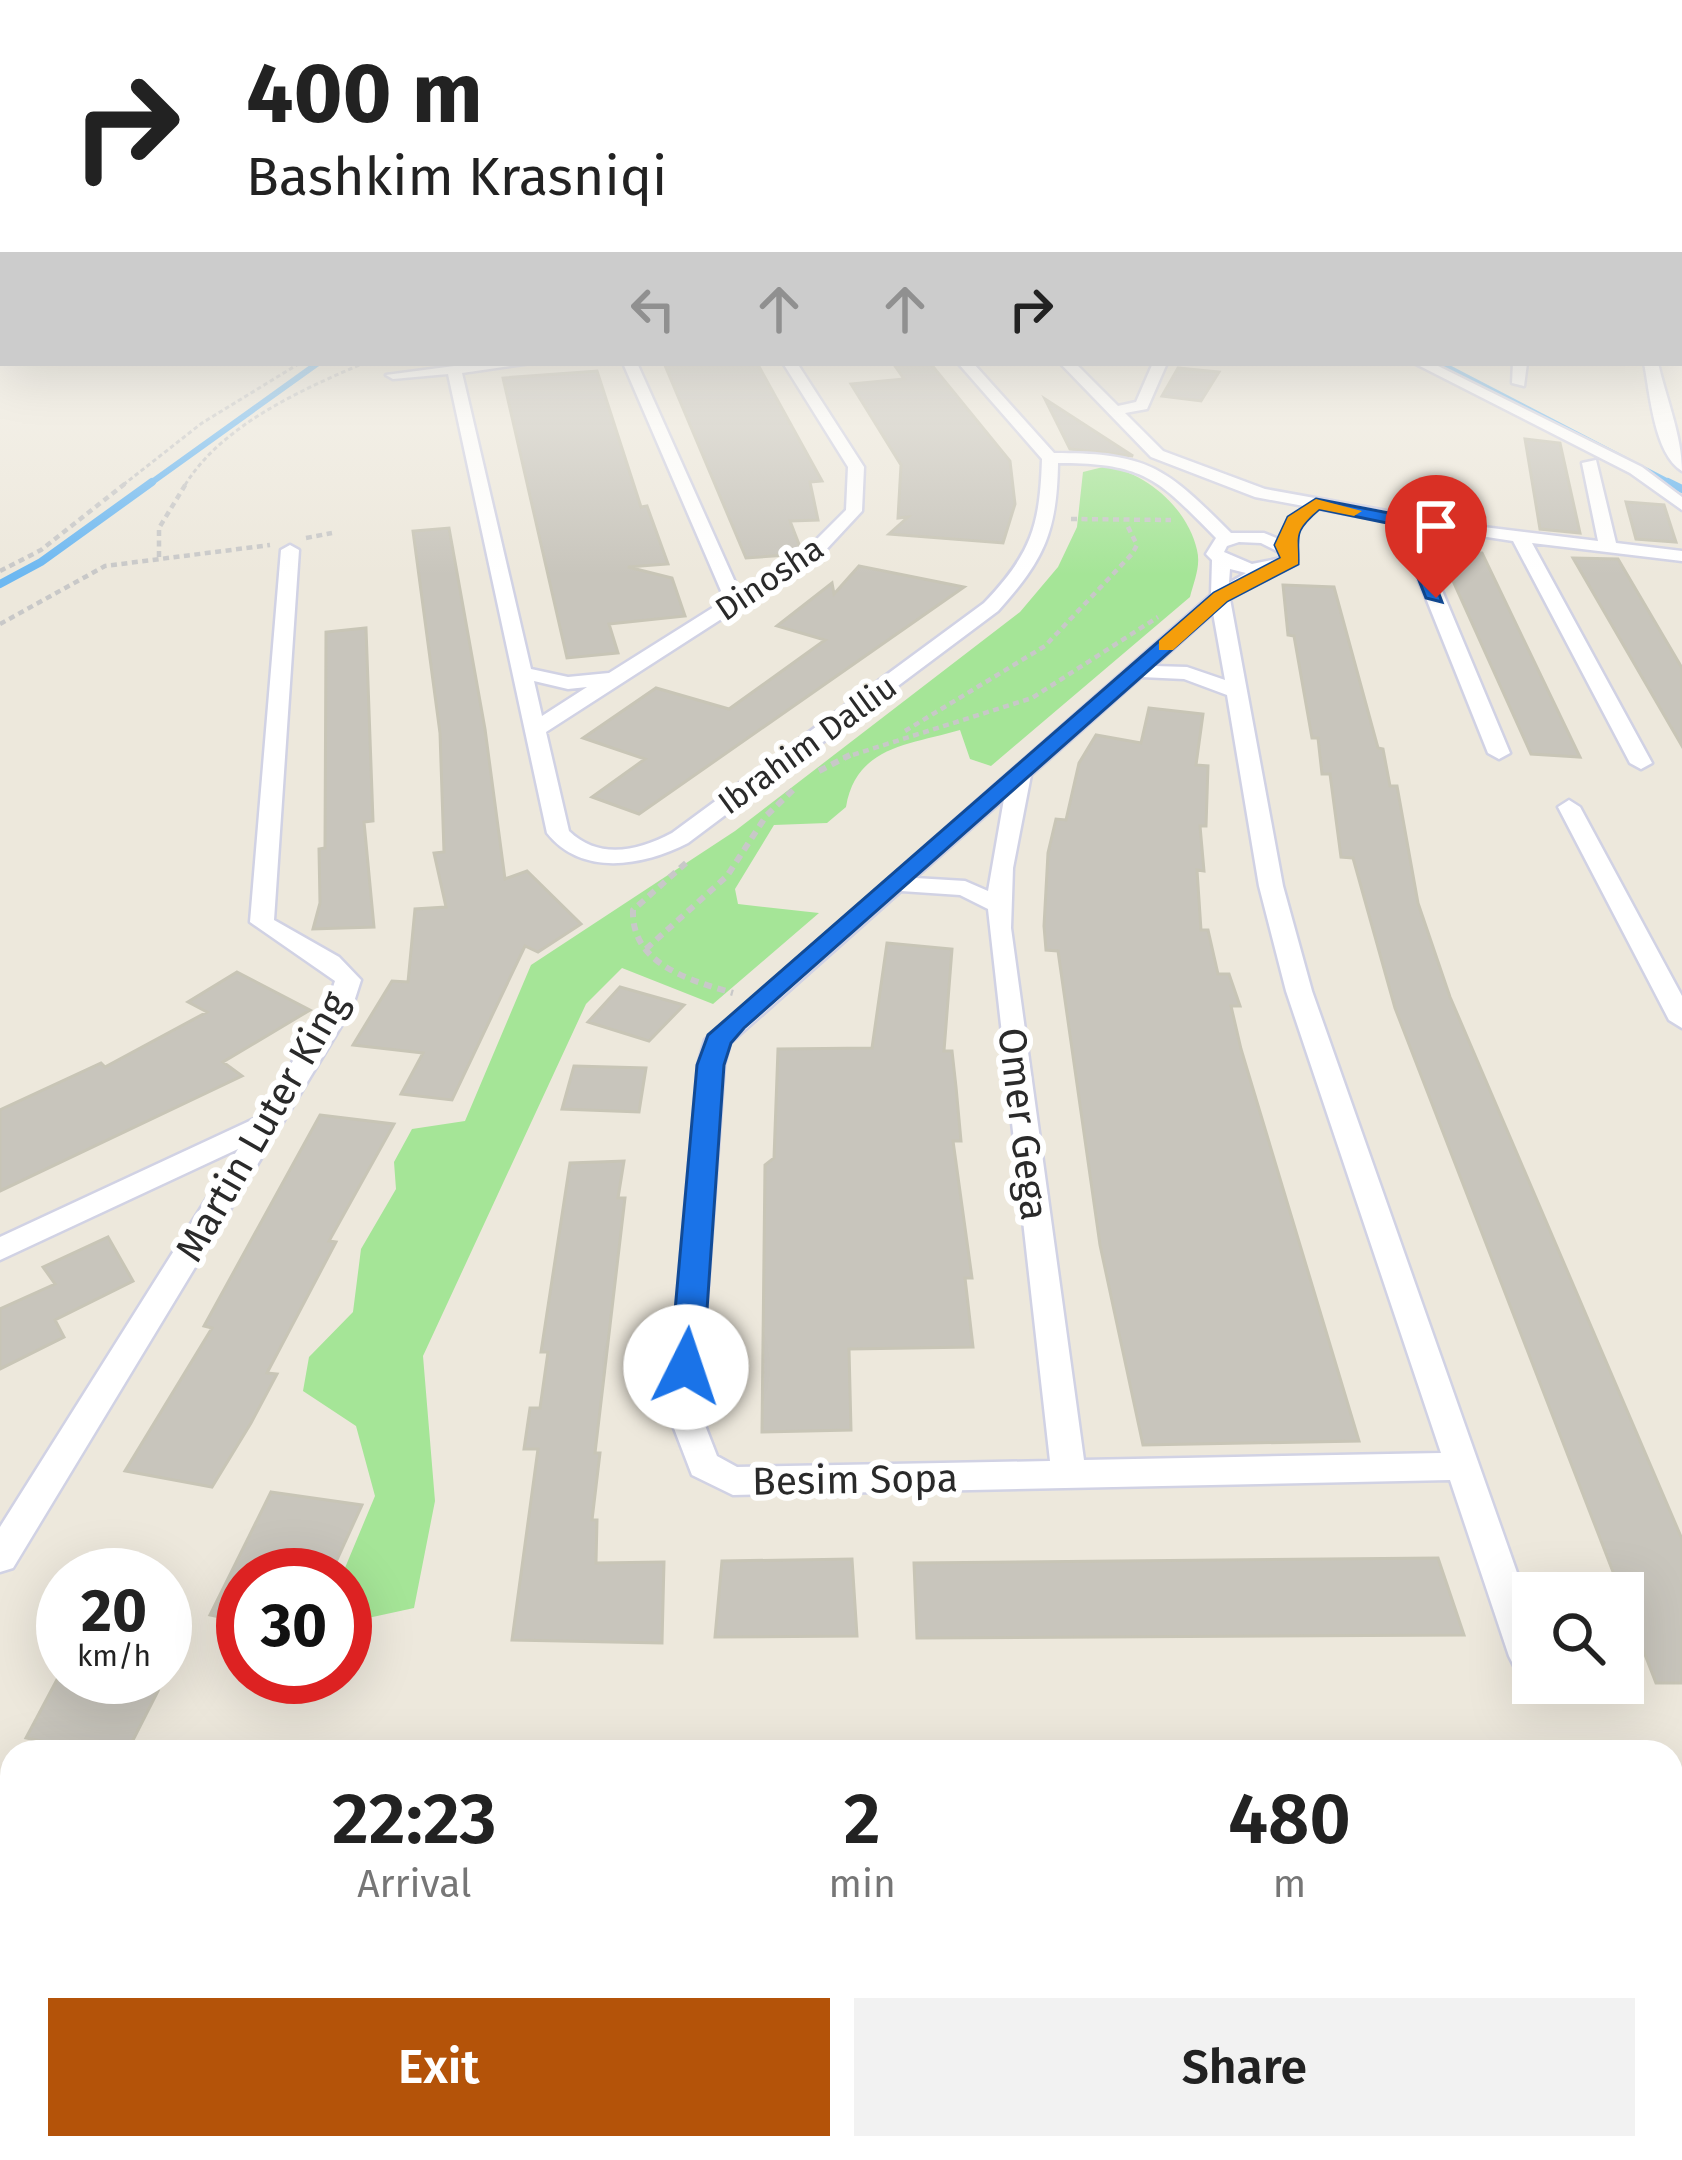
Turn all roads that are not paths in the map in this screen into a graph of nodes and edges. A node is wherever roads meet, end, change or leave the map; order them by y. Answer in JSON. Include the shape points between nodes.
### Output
{"nodes":[{"id":1,"x":415,"y":373,"type":"edge"},
{"id":2,"x":455,"y":373,"type":"edge"},
{"id":3,"x":635,"y":373,"type":"edge"},
{"id":4,"x":796,"y":373,"type":"edge"},
{"id":5,"x":974,"y":373,"type":"edge"},
{"id":6,"x":1076,"y":373,"type":"edge"},
{"id":7,"x":1156,"y":373,"type":"edge"},
{"id":8,"x":1441,"y":373,"type":"edge"},
{"id":9,"x":1520,"y":373,"type":"edge"},
{"id":10,"x":1653,"y":373,"type":"edge"},
{"id":11,"x":393,"y":375,"type":"dead end"},
{"id":12,"x":1520,"y":383,"type":"dead end"},
{"id":13,"x":1112,"y":411,"type":"junction"},
{"id":14,"x":1050,"y":458,"type":"junction"},
{"id":15,"x":1590,"y":463,"type":"dead end"},
{"id":16,"x":1682,"y":466,"type":"edge"},
{"id":17,"x":1283,"y":497,"type":"junction"},
{"id":18,"x":1316,"y":504,"type":"junction"},
{"id":19,"x":1682,"y":505,"type":"edge"},
{"id":20,"x":1404,"y":521,"type":"junction"},
{"id":21,"x":1289,"y":533,"type":"junction"},
{"id":22,"x":1520,"y":536,"type":"junction"},
{"id":23,"x":1251,"y":537,"type":"junction"},
{"id":24,"x":285,"y":545,"type":"road end"},
{"id":25,"x":1608,"y":546,"type":"junction"},
{"id":26,"x":1224,"y":549,"type":"junction"},
{"id":27,"x":1682,"y":556,"type":"edge"},
{"id":28,"x":1266,"y":569,"type":"junction"},
{"id":29,"x":735,"y":603,"type":"junction"},
{"id":30,"x":1212,"y":604,"type":"junction"},
{"id":31,"x":1137,"y":671,"type":"junction"},
{"id":32,"x":524,"y":674,"type":"junction"},
{"id":33,"x":619,"y":676,"type":"junction"},
{"id":34,"x":1239,"y":692,"type":"junction"},
{"id":35,"x":537,"y":728,"type":"junction"},
{"id":36,"x":1499,"y":753,"type":"dead end"},
{"id":37,"x":1641,"y":763,"type":"dead end"},
{"id":38,"x":1020,"y":775,"type":"junction"},
{"id":39,"x":1569,"y":807,"type":"dead end"},
{"id":40,"x":894,"y":884,"type":"junction"},
{"id":41,"x":1000,"y":906,"type":"junction"},
{"id":42,"x":1682,"y":1020,"type":"edge"},
{"id":43,"x":268,"y":1123,"type":"junction"},
{"id":44,"x":0,"y":1249,"type":"edge"},
{"id":45,"x":1462,"y":1466,"type":"junction"},
{"id":46,"x":1069,"y":1474,"type":"junction"},
{"id":47,"x":2,"y":1549,"type":"edge"},
{"id":48,"x":1512,"y":1610,"type":"edge"}],
"edges":[{"from":1,"to":11,"type":"street"},
{"from":2,"to":32,"type":"street","name":"Ibrahim Dalliu"},
{"from":3,"to":29,"type":"street"},
{"from":4,"to":29,"type":"street","name":"Dinosha","via":[[856,467],[854,511],[816,550]]},
{"from":5,"to":14,"type":"street"},
{"from":6,"to":13,"type":"street"},
{"from":7,"to":13,"type":"street","via":[[1142,406]]},
{"from":8,"to":19,"type":"street","via":[[1619,461]]},
{"from":9,"to":12,"type":"street"},
{"from":10,"to":16,"type":"street"},
{"from":13,"to":17,"type":"street","via":[[1157,454]]},
{"from":14,"to":26,"type":"street","via":[[1145,465],[1165,475]]},
{"from":14,"to":35,"type":"street","name":"Ibrahim Dalliu","via":[[1049,516],[1025,572],[991,607],[667,845],[612,856],[578,850],[558,833]]},
{"from":15,"to":25,"type":"street"},
{"from":17,"to":18,"type":"street"},
{"from":17,"to":23,"type":"street"},
{"from":18,"to":20,"type":"street"},
{"from":18,"to":21,"type":"street","name":"Besim Sopa"},
{"from":20,"to":22,"type":"street"},
{"from":20,"to":36,"type":"street"},
{"from":21,"to":23,"type":"street"},
{"from":21,"to":28,"type":"street","name":"Besim Sopa","via":[[1291,560]]},
{"from":22,"to":25,"type":"street"},
{"from":22,"to":37,"type":"street"},
{"from":23,"to":26,"type":"street"},
{"from":24,"to":43,"type":"street","name":"Martin Luter King","via":[[262,922],[337,965],[348,980]]},
{"from":25,"to":27,"type":"street"},
{"from":26,"to":28,"type":"street"},
{"from":26,"to":30,"type":"street"},
{"from":28,"to":30,"type":"street","name":"Besim Sopa"},
{"from":29,"to":33,"type":"street","name":"Dinosha"},
{"from":30,"to":31,"type":"street","name":"Besim Sopa"},
{"from":30,"to":34,"type":"street"},
{"from":31,"to":34,"type":"street","via":[[1187,673]]},
{"from":31,"to":38,"type":"street","name":"Besim Sopa"},
{"from":32,"to":33,"type":"street","via":[[582,684]]},
{"from":32,"to":35,"type":"street","name":"Ibrahim Dalliu"},
{"from":33,"to":35,"type":"street","name":"Dinosha"},
{"from":34,"to":45,"type":"street","via":[[1271,886],[1299,991]]},
{"from":38,"to":40,"type":"street","name":"Besim Sopa"},
{"from":38,"to":41,"type":"street","name":"Omer Gega"},
{"from":39,"to":42,"type":"street"},
{"from":40,"to":41,"type":"street","via":[[965,888]]},
{"from":40,"to":46,"type":"street","name":"Besim Sopa","via":[[718,1040],[683,1410],[704,1465],[733,1481]]},
{"from":41,"to":46,"type":"street","name":"Omer Gega"},
{"from":43,"to":44,"type":"street"},
{"from":43,"to":47,"type":"street","name":"Martin Luter King"},
{"from":45,"to":46,"type":"street","name":"Besim Sopa"},
{"from":45,"to":48,"type":"street"}]}
